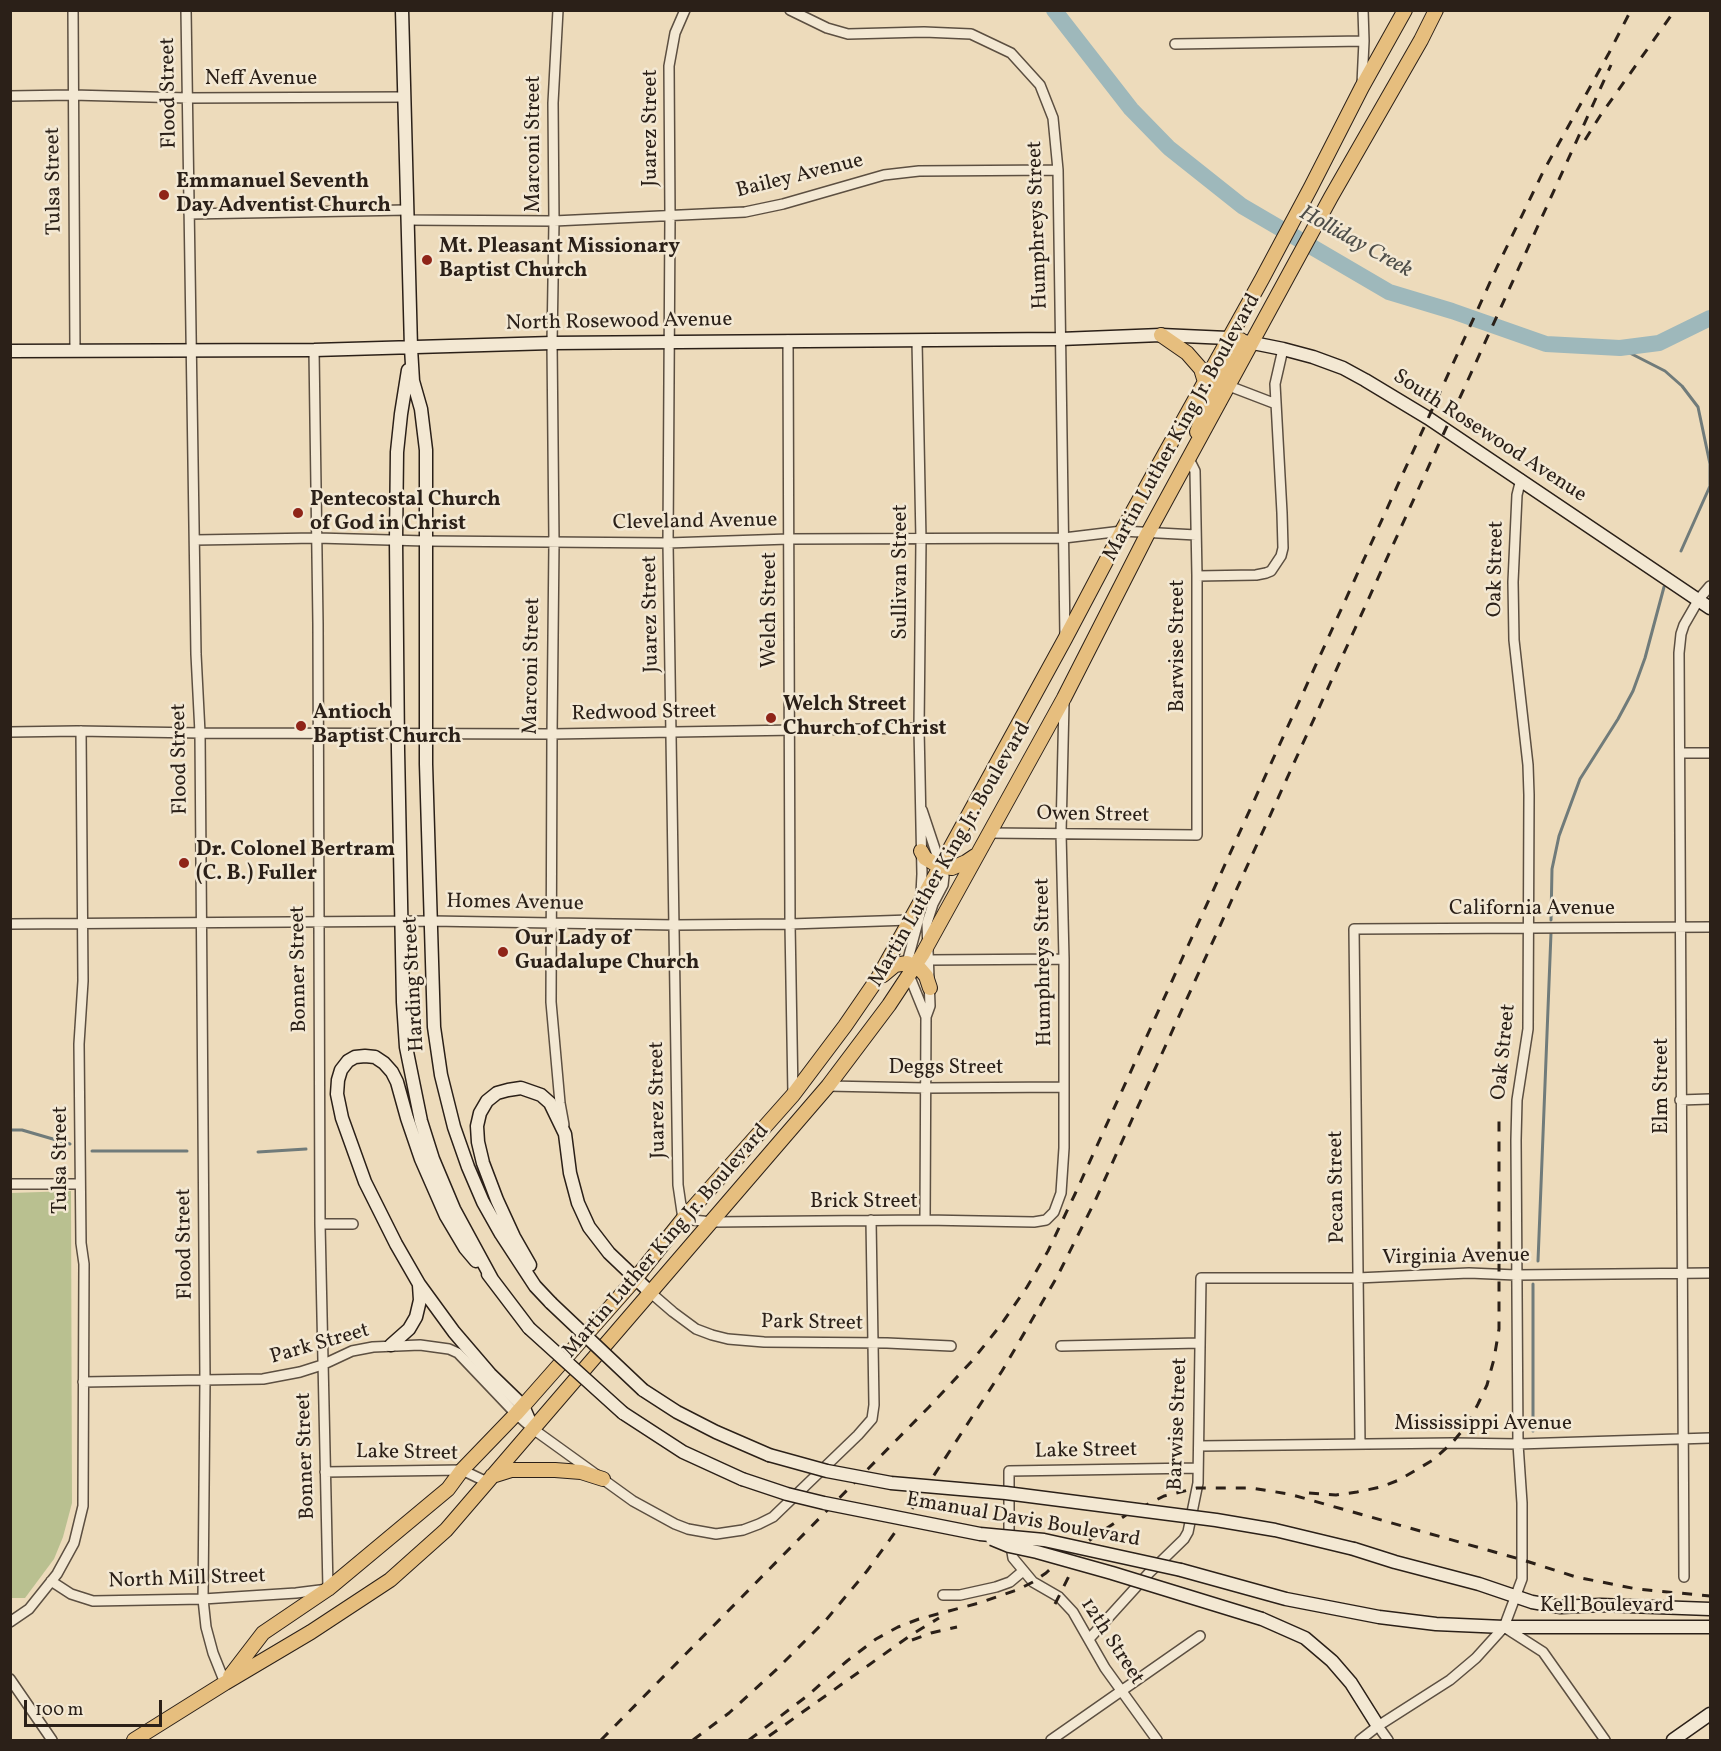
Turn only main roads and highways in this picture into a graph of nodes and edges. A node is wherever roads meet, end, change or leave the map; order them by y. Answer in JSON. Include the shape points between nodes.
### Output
{"nodes":[{"id":1,"x":402,"y":10,"type":"edge"},
{"id":2,"x":1405,"y":10,"type":"edge"},
{"id":3,"x":1436,"y":10,"type":"edge"},
{"id":4,"x":1161,"y":335,"type":"junction"},
{"id":5,"x":1241,"y":340,"type":"junction"},
{"id":6,"x":411,"y":348,"type":"junction"},
{"id":7,"x":10,"y":351,"type":"edge"},
{"id":8,"x":1205,"y":382,"type":"junction"},
{"id":9,"x":1191,"y":455,"type":"junction"},
{"id":10,"x":1710,"y":608,"type":"edge"},
{"id":11,"x":921,"y":851,"type":"road end"},
{"id":12,"x":978,"y":853,"type":"junction"},
{"id":13,"x":940,"y":867,"type":"junction"},
{"id":14,"x":910,"y":968,"type":"junction"},
{"id":15,"x":878,"y":978,"type":"junction"},
{"id":16,"x":930,"y":988,"type":"road end"},
{"id":17,"x":636,"y":1278,"type":"junction"},
{"id":18,"x":492,"y":1279,"type":"junction"},
{"id":19,"x":419,"y":1284,"type":"junction"},
{"id":20,"x":651,"y":1293,"type":"junction"},
{"id":21,"x":551,"y":1303,"type":"junction"},
{"id":22,"x":391,"y":1345,"type":"road end"},
{"id":23,"x":519,"y":1410,"type":"junction"},
{"id":24,"x":533,"y":1429,"type":"junction"},
{"id":25,"x":490,"y":1479,"type":"junction"},
{"id":26,"x":603,"y":1479,"type":"road end"},
{"id":27,"x":980,"y":1534,"type":"junction"},
{"id":28,"x":1515,"y":1596,"type":"joint"},
{"id":29,"x":1710,"y":1609,"type":"edge"},
{"id":30,"x":1504,"y":1627,"type":"joint"},
{"id":31,"x":1710,"y":1627,"type":"edge"},
{"id":32,"x":225,"y":1683,"type":"junction"},
{"id":33,"x":1710,"y":1714,"type":"edge"},
{"id":34,"x":1378,"y":1726,"type":"road end"},
{"id":35,"x":134,"y":1740,"type":"edge"},
{"id":36,"x":1673,"y":1740,"type":"edge"}],
"edges":[{"from":1,"to":6,"type":"main road","name":"Harding Street"},
{"from":2,"to":5,"type":"main road","name":"Martin Luther King Jr. Boulevard","via":[[1262,279]]},
{"from":3,"to":5,"type":"main road","name":"Martin Luther King Jr. Boulevard","via":[[1284,287]]},
{"from":4,"to":5,"type":"main road","name":"North Rosewood Avenue"},
{"from":4,"to":6,"type":"main road","name":"North Rosewood Avenue"},
{"from":4,"to":8,"type":"main road","via":[[1187,353],[1201,369]]},
{"from":5,"to":8,"type":"main road","name":"Martin Luther King Jr. Boulevard"},
{"from":5,"to":9,"type":"main road","via":[[1201,419]]},
{"from":5,"to":9,"type":"main road","name":"Martin Luther King Jr. Boulevard","via":[[1229,386]]},
{"from":5,"to":10,"type":"main road","name":"South Rosewood Avenue","via":[[1333,365],[1365,380],[1521,479]]},
{"from":6,"to":7,"type":"main road","name":"North Rosewood Avenue"},
{"from":6,"to":18,"type":"main road","name":"Harding Street","via":[[397,452],[396,540],[406,1047],[433,1159],[454,1209]]},
{"from":6,"to":21,"type":"main road","name":"Harding Street","via":[[426,450],[426,733],[434,1027],[441,1075],[468,1167],[492,1218],[519,1263]]},
{"from":8,"to":13,"type":"main road","name":"Martin Luther King Jr. Boulevard"},
{"from":9,"to":12,"type":"main road","name":"Martin Luther King Jr. Boulevard"},
{"from":11,"to":13,"type":"main road"},
{"from":12,"to":13,"type":"main road","via":[[952,868]]},
{"from":12,"to":14,"type":"main road","name":"Martin Luther King Jr. Boulevard"},
{"from":13,"to":15,"type":"main road","name":"Martin Luther King Jr. Boulevard"},
{"from":14,"to":15,"type":"main road","via":[[895,965]]},
{"from":14,"to":16,"type":"main road","via":[[920,969]]},
{"from":14,"to":20,"type":"main road","name":"Martin Luther King Jr. Boulevard","via":[[889,1005],[828,1086]]},
{"from":15,"to":17,"type":"main road","name":"Martin Luther King Jr. Boulevard","via":[[793,1095]]},
{"from":17,"to":20,"type":"main road","name":"Marconi Street"},
{"from":17,"to":21,"type":"main road","name":"Marconi Street","via":[[589,1227],[570,1173],[565,1134],[550,1102],[520,1088],[497,1094],[480,1113],[478,1142],[497,1200]]},
{"from":17,"to":23,"type":"main road","name":"Martin Luther King Jr. Boulevard"},
{"from":18,"to":19,"type":"main road","via":[[465,1248],[446,1216],[406,1119],[392,1072],[375,1057],[355,1057],[341,1070],[338,1080],[342,1118],[365,1182]]},
{"from":18,"to":27,"type":"main road","name":"Emanual Davis Boulevard","bridge":true,"via":[[529,1328],[623,1413],[683,1452],[787,1494]]},
{"from":19,"to":22,"type":"main road","via":[[416,1317]]},
{"from":19,"to":23,"type":"main road"},
{"from":20,"to":24,"type":"main road","name":"Martin Luther King Jr. Boulevard"},
{"from":21,"to":28,"type":"main road","name":"Emanual Davis Boulevard","bridge":true,"via":[[643,1390],[677,1412],[769,1455],[891,1483],[1006,1493],[1275,1530]]},
{"from":23,"to":24,"type":"main road"},
{"from":23,"to":32,"type":"main road","name":"Martin Luther King Jr. Boulevard","via":[[448,1489],[328,1589],[263,1633]]},
{"from":24,"to":25,"type":"main road","name":"Martin Luther King Jr. Boulevard"},
{"from":25,"to":26,"type":"main road","via":[[511,1470],[581,1472]]},
{"from":25,"to":32,"type":"main road","name":"Martin Luther King Jr. Boulevard","via":[[447,1530],[390,1580]]},
{"from":27,"to":30,"type":"main road","name":"Emanual Davis Boulevard","bridge":true,"via":[[1044,1540],[1181,1570],[1286,1599],[1379,1617]]},
{"from":27,"to":34,"type":"main road","bridge":true,"via":[[1009,1546],[1262,1619],[1305,1638],[1351,1683]]},
{"from":28,"to":29,"type":"main road","name":"Kell Boulevard","via":[[1561,1607]]},
{"from":30,"to":31,"type":"main road","name":"Kell Boulevard"},
{"from":32,"to":35,"type":"main road","name":"Martin Luther King Jr. Boulevard"},
{"from":33,"to":36,"type":"main road"}]}
